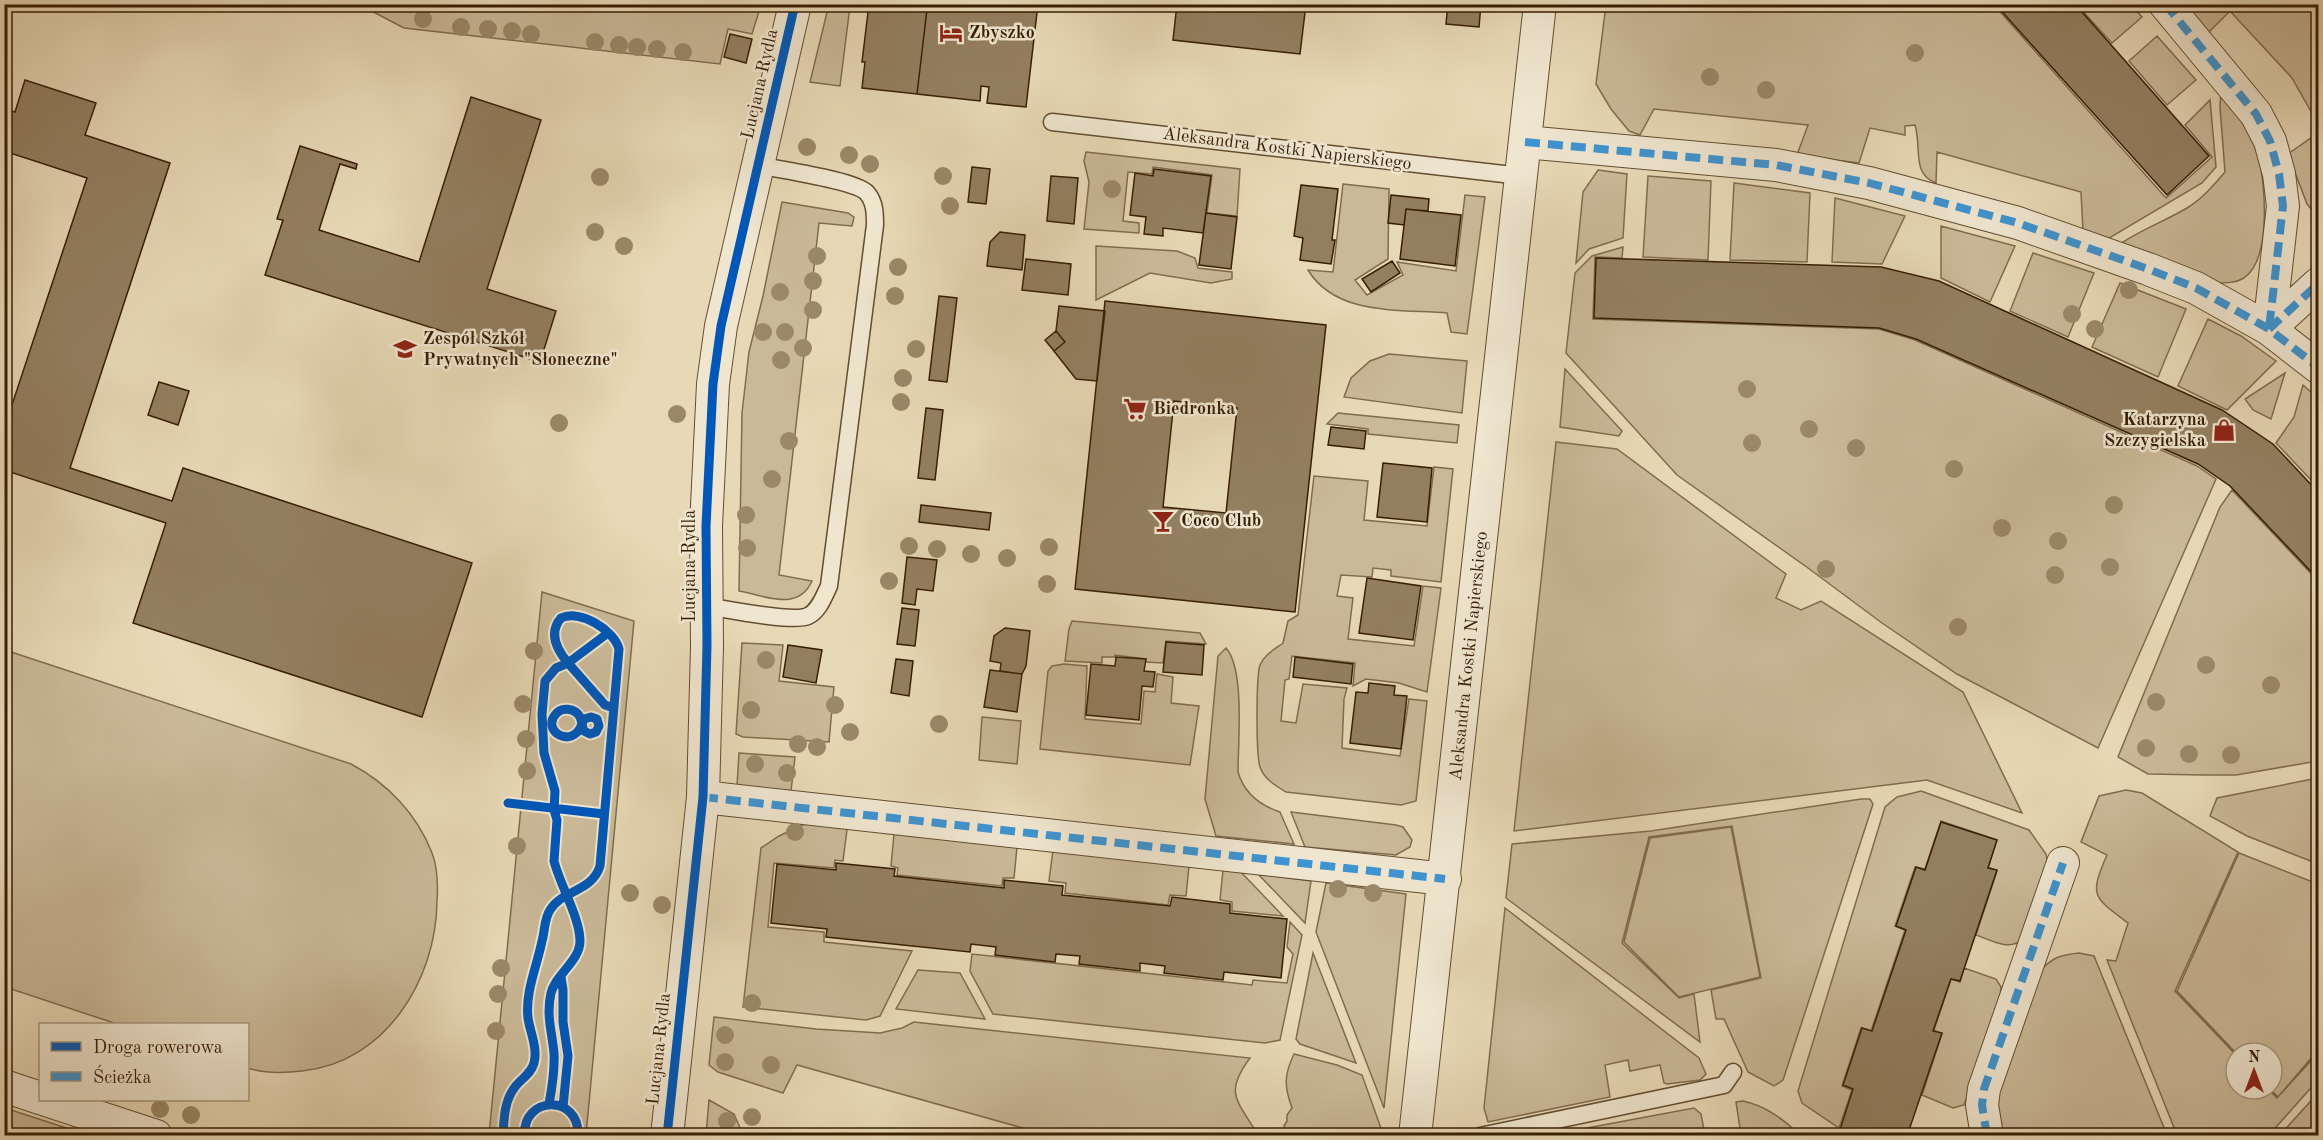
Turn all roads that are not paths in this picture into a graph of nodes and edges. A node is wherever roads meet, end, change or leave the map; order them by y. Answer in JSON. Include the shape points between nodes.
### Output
{"nodes":[{"id":1,"x":795,"y":4,"type":"edge"},
{"id":2,"x":1540,"y":4,"type":"edge"},
{"id":3,"x":2165,"y":4,"type":"edge"},
{"id":4,"x":1052,"y":122,"type":"dead end"},
{"id":5,"x":1525,"y":142,"type":"junction"},
{"id":6,"x":758,"y":165,"type":"junction"},
{"id":7,"x":1521,"y":176,"type":"junction"},
{"id":8,"x":2319,"y":284,"type":"edge"},
{"id":9,"x":2269,"y":330,"type":"junction"},
{"id":10,"x":2319,"y":367,"type":"edge"},
{"id":11,"x":706,"y":606,"type":"junction"},
{"id":12,"x":703,"y":797,"type":"junction"},
{"id":13,"x":2062,"y":863,"type":"dead end"},
{"id":14,"x":1445,"y":879,"type":"junction"},
{"id":15,"x":1733,"y":1072,"type":"dead end"},
{"id":16,"x":4,"y":1086,"type":"edge"},
{"id":17,"x":39,"y":1098,"type":"edge"},
{"id":18,"x":49,"y":1101,"type":"edge"},
{"id":19,"x":156,"y":1136,"type":"edge"},
{"id":20,"x":667,"y":1136,"type":"edge"},
{"id":21,"x":1415,"y":1136,"type":"edge"},
{"id":22,"x":1480,"y":1136,"type":"edge"},
{"id":23,"x":1987,"y":1136,"type":"edge"}],
"edges":[{"from":1,"to":6,"type":"street","name":"Lucjana Rydla"},
{"from":2,"to":5,"type":"street","name":"Aleksandra Kostki Napierskiego"},
{"from":3,"to":9,"type":"street","via":[[2256,114],[2270,141],[2283,206]]},
{"from":4,"to":7,"type":"lane","name":"Aleksandra Kostki Napierskiego"},
{"from":5,"to":7,"type":"street","name":"Aleksandra Kostki Napierskiego"},
{"from":5,"to":9,"type":"street","via":[[1776,165],[1892,189],[2018,223],[2148,269],[2196,288]]},
{"from":6,"to":11,"type":"street","name":"Lucjana Rydla","via":[[721,326],[713,384]]},
{"from":6,"to":11,"type":"lane","via":[[852,185],[867,193],[874,206],[875,225],[829,586],[808,616],[791,618]]},
{"from":7,"to":14,"type":"street","name":"Aleksandra Kostki Napierskiego"},
{"from":8,"to":9,"type":"street"},
{"from":9,"to":10,"type":"street"},
{"from":11,"to":12,"type":"street","name":"Lucjana Rydla"},
{"from":12,"to":14,"type":"street"},
{"from":12,"to":20,"type":"street","name":"Lucjana Rydla"},
{"from":13,"to":23,"type":"street","via":[[1984,1089],[1982,1105]]},
{"from":14,"to":21,"type":"street","name":"Aleksandra Kostki Napierskiego"},
{"from":15,"to":22,"type":"lane","via":[[1724,1085]]},
{"from":16,"to":17,"type":"street"},
{"from":18,"to":19,"type":"street"}]}
